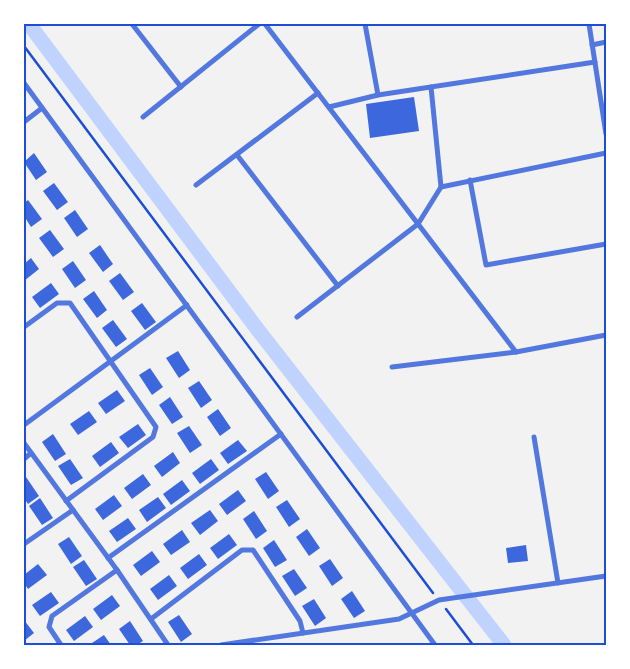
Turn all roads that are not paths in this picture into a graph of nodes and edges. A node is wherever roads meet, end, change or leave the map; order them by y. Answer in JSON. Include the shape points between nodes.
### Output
{"nodes":[{"id":1,"x":132,"y":24,"type":"edge"},
{"id":2,"x":259,"y":24,"type":"edge"},
{"id":3,"x":265,"y":24,"type":"edge"},
{"id":4,"x":365,"y":24,"type":"edge"},
{"id":5,"x":589,"y":24,"type":"edge"},
{"id":6,"x":606,"y":42,"type":"edge"},
{"id":7,"x":592,"y":45,"type":"junction"},
{"id":8,"x":595,"y":62,"type":"junction"},
{"id":9,"x":24,"y":83,"type":"edge"},
{"id":10,"x":181,"y":87,"type":"junction"},
{"id":11,"x":430,"y":87,"type":"junction"},
{"id":12,"x":318,"y":93,"type":"junction"},
{"id":13,"x":378,"y":95,"type":"junction"},
{"id":14,"x":329,"y":107,"type":"junction"},
{"id":15,"x":42,"y":108,"type":"junction"},
{"id":16,"x":143,"y":118,"type":"dead end"},
{"id":17,"x":24,"y":122,"type":"edge"},
{"id":18,"x":606,"y":132,"type":"edge"},
{"id":19,"x":606,"y":153,"type":"edge"},
{"id":20,"x":236,"y":155,"type":"junction"},
{"id":21,"x":470,"y":180,"type":"junction"},
{"id":22,"x":196,"y":185,"type":"dead end"},
{"id":23,"x":441,"y":187,"type":"junction"},
{"id":24,"x":418,"y":224,"type":"junction"},
{"id":25,"x":606,"y":244,"type":"edge"},
{"id":26,"x":338,"y":286,"type":"junction"},
{"id":27,"x":187,"y":305,"type":"junction"},
{"id":28,"x":298,"y":317,"type":"dead end"},
{"id":29,"x":24,"y":327,"type":"edge"},
{"id":30,"x":606,"y":335,"type":"edge"},
{"id":31,"x":516,"y":352,"type":"junction"},
{"id":32,"x":111,"y":361,"type":"junction"},
{"id":33,"x":392,"y":367,"type":"dead end"},
{"id":34,"x":24,"y":425,"type":"edge"},
{"id":35,"x":281,"y":434,"type":"junction"},
{"id":36,"x":534,"y":437,"type":"dead end"},
{"id":37,"x":24,"y":443,"type":"edge"},
{"id":38,"x":31,"y":453,"type":"junction"},
{"id":39,"x":24,"y":459,"type":"edge"},
{"id":40,"x":66,"y":501,"type":"junction"},
{"id":41,"x":73,"y":510,"type":"junction"},
{"id":42,"x":24,"y":544,"type":"edge"},
{"id":43,"x":108,"y":558,"type":"junction"},
{"id":44,"x":117,"y":570,"type":"junction"},
{"id":45,"x":606,"y":576,"type":"edge"},
{"id":46,"x":558,"y":583,"type":"junction"},
{"id":47,"x":411,"y":613,"type":"junction"},
{"id":48,"x":152,"y":619,"type":"junction"},
{"id":49,"x":303,"y":633,"type":"junction"},
{"id":50,"x":61,"y":645,"type":"edge"},
{"id":51,"x":168,"y":645,"type":"edge"},
{"id":52,"x":221,"y":645,"type":"edge"},
{"id":53,"x":435,"y":645,"type":"edge"}],
"edges":[{"from":1,"to":10,"type":"street"},
{"from":2,"to":10,"type":"street"},
{"from":3,"to":12,"type":"street"},
{"from":4,"to":13,"type":"street"},
{"from":5,"to":7,"type":"street"},
{"from":6,"to":7,"type":"street"},
{"from":7,"to":8,"type":"street"},
{"from":8,"to":11,"type":"street"},
{"from":8,"to":18,"type":"street"},
{"from":9,"to":15,"type":"street"},
{"from":10,"to":16,"type":"street"},
{"from":11,"to":13,"type":"street"},
{"from":11,"to":23,"type":"street"},
{"from":12,"to":14,"type":"street"},
{"from":12,"to":20,"type":"street"},
{"from":13,"to":14,"type":"street"},
{"from":14,"to":24,"type":"street"},
{"from":15,"to":17,"type":"street"},
{"from":15,"to":27,"type":"street"},
{"from":19,"to":21,"type":"street"},
{"from":20,"to":22,"type":"street"},
{"from":20,"to":26,"type":"street"},
{"from":21,"to":23,"type":"street"},
{"from":21,"to":25,"type":"street","via":[[486,265]]},
{"from":23,"to":24,"type":"street"},
{"from":24,"to":26,"type":"street"},
{"from":24,"to":31,"type":"street"},
{"from":26,"to":28,"type":"street"},
{"from":27,"to":32,"type":"street"},
{"from":27,"to":35,"type":"street"},
{"from":29,"to":32,"type":"street","via":[[57,303],[70,303]]},
{"from":30,"to":31,"type":"street"},
{"from":31,"to":33,"type":"street"},
{"from":32,"to":34,"type":"street"},
{"from":32,"to":40,"type":"street","via":[[154,420],[156,430],[153,437]]},
{"from":35,"to":43,"type":"street"},
{"from":35,"to":47,"type":"street"},
{"from":36,"to":46,"type":"street"},
{"from":37,"to":38,"type":"street"},
{"from":38,"to":39,"type":"street"},
{"from":38,"to":40,"type":"street"},
{"from":40,"to":41,"type":"street"},
{"from":41,"to":42,"type":"street"},
{"from":41,"to":43,"type":"street"},
{"from":43,"to":44,"type":"street"},
{"from":44,"to":48,"type":"street"},
{"from":44,"to":50,"type":"street","via":[[52,616],[49,627]]},
{"from":45,"to":46,"type":"street"},
{"from":46,"to":47,"type":"street","via":[[439,600]]},
{"from":47,"to":49,"type":"street","via":[[399,619]]},
{"from":47,"to":53,"type":"street"},
{"from":48,"to":49,"type":"street","via":[[242,550],[248,549],[253,550],[300,621]]},
{"from":48,"to":51,"type":"street"},
{"from":49,"to":52,"type":"street"}]}
